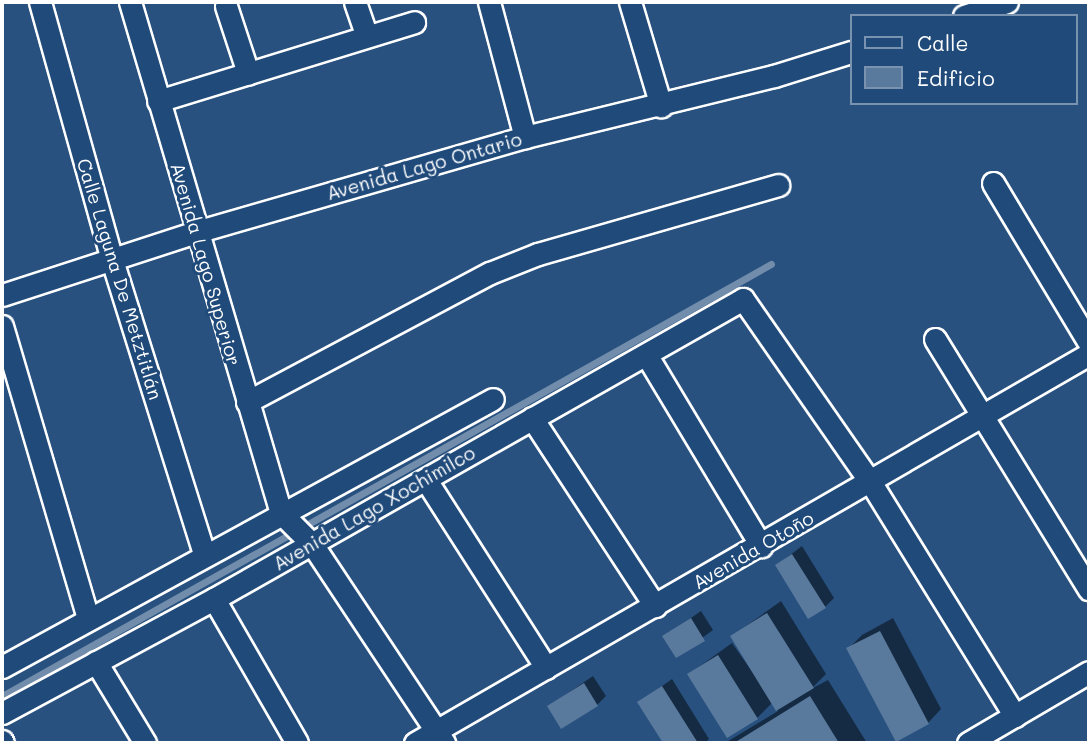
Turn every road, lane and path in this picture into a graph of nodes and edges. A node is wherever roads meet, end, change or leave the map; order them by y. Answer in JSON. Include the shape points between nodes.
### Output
{"nodes":[{"id":1,"x":40,"y":2,"type":"edge"},
{"id":2,"x":130,"y":2,"type":"edge"},
{"id":3,"x":355,"y":2,"type":"edge"},
{"id":4,"x":489,"y":2,"type":"edge"},
{"id":5,"x":630,"y":2,"type":"edge"},
{"id":6,"x":1007,"y":2,"type":"edge"},
{"id":7,"x":226,"y":6,"type":"dead end"},
{"id":8,"x":970,"y":14,"type":"edge"},
{"id":9,"x":414,"y":22,"type":"dead end"},
{"id":10,"x":368,"y":36,"type":"junction"},
{"id":11,"x":850,"y":52,"type":"edge"},
{"id":12,"x":248,"y":73,"type":"junction"},
{"id":13,"x":158,"y":101,"type":"junction"},
{"id":14,"x":661,"y":106,"type":"junction"},
{"id":15,"x":525,"y":137,"type":"junction"},
{"id":16,"x":993,"y":183,"type":"dead end"},
{"id":17,"x":778,"y":186,"type":"dead end"},
{"id":18,"x":196,"y":232,"type":"junction"},
{"id":19,"x":112,"y":260,"type":"junction"},
{"id":20,"x":2,"y":295,"type":"edge"},
{"id":21,"x":2,"y":326,"type":"edge"},
{"id":22,"x":935,"y":338,"type":"dead end"},
{"id":23,"x":1089,"y":343,"type":"edge"},
{"id":24,"x":1089,"y":354,"type":"edge"},
{"id":25,"x":647,"y":356,"type":"junction"},
{"id":26,"x":494,"y":399,"type":"dead end"},
{"id":27,"x":247,"y":402,"type":"junction"},
{"id":28,"x":532,"y":418,"type":"junction"},
{"id":29,"x":984,"y":418,"type":"junction"},
{"id":30,"x":426,"y":480,"type":"junction"},
{"id":31,"x":871,"y":483,"type":"junction"},
{"id":32,"x":296,"y":529,"type":"junction"},
{"id":33,"x":761,"y":546,"type":"junction"},
{"id":34,"x":204,"y":554,"type":"junction"},
{"id":35,"x":1089,"y":589,"type":"edge"},
{"id":36,"x":214,"y":599,"type":"junction"},
{"id":37,"x":655,"y":606,"type":"junction"},
{"id":38,"x":88,"y":618,"type":"junction"},
{"id":39,"x":96,"y":662,"type":"junction"},
{"id":40,"x":2,"y":667,"type":"edge"},
{"id":41,"x":547,"y":668,"type":"junction"},
{"id":42,"x":1086,"y":681,"type":"edge"},
{"id":43,"x":2,"y":713,"type":"edge"},
{"id":44,"x":1015,"y":716,"type":"junction"},
{"id":45,"x":440,"y":737,"type":"edge"},
{"id":46,"x":145,"y":743,"type":"edge"},
{"id":47,"x":297,"y":743,"type":"edge"},
{"id":48,"x":415,"y":743,"type":"edge"},
{"id":49,"x":968,"y":743,"type":"edge"}],
"edges":[{"from":1,"to":19,"type":"street","name":"Calle Laguna De Metztitlán"},
{"from":2,"to":13,"type":"street","name":"Avenida Lago Superior"},
{"from":3,"to":10,"type":"street"},
{"from":4,"to":15,"type":"street"},
{"from":5,"to":14,"type":"street"},
{"from":6,"to":8,"type":"street"},
{"from":7,"to":12,"type":"street"},
{"from":9,"to":10,"type":"street"},
{"from":10,"to":12,"type":"street"},
{"from":11,"to":14,"type":"street","name":"Avenida Lago Ontario"},
{"from":12,"to":13,"type":"street"},
{"from":13,"to":18,"type":"street","name":"Avenida Lago Superior"},
{"from":14,"to":15,"type":"street","name":"Avenida Lago Ontario"},
{"from":15,"to":18,"type":"street","name":"Avenida Lago Ontario"},
{"from":16,"to":23,"type":"street"},
{"from":17,"to":27,"type":"street","via":[[538,254],[490,273]]},
{"from":18,"to":19,"type":"street","name":"Avenida Lago Ontario"},
{"from":18,"to":27,"type":"street","name":"Avenida Lago Superior"},
{"from":19,"to":20,"type":"street","name":"Avenida Lago Ontario"},
{"from":19,"to":34,"type":"street","name":"Calle Laguna De Metztitlán"},
{"from":21,"to":38,"type":"street"},
{"from":22,"to":29,"type":"street"},
{"from":24,"to":29,"type":"street","name":"Avenida Otoño"},
{"from":25,"to":28,"type":"street","name":"Avenida Lago Xochimilco"},
{"from":25,"to":31,"type":"street","name":"Avenida Lago Xochimilco","via":[[743,299]]},
{"from":25,"to":33,"type":"street"},
{"from":26,"to":32,"type":"street","name":"Avenida Lago Xochimilco"},
{"from":27,"to":32,"type":"street","name":"Avenida Lago Superior"},
{"from":28,"to":30,"type":"street","name":"Avenida Lago Xochimilco"},
{"from":28,"to":37,"type":"street"},
{"from":29,"to":31,"type":"street","name":"Avenida Otoño"},
{"from":29,"to":35,"type":"street"},
{"from":30,"to":32,"type":"street","name":"Avenida Lago Xochimilco"},
{"from":30,"to":41,"type":"street"},
{"from":31,"to":33,"type":"street","name":"Avenida Otoño"},
{"from":31,"to":44,"type":"street"},
{"from":32,"to":34,"type":"street","name":"Avenida Lago Xochimilco"},
{"from":32,"to":36,"type":"street","name":"Avenida Lago Xochimilco"},
{"from":32,"to":45,"type":"street","name":"Avenida Lago Superior"},
{"from":33,"to":37,"type":"street","name":"Avenida Otoño"},
{"from":34,"to":38,"type":"street","name":"Avenida Lago Xochimilco"},
{"from":36,"to":39,"type":"street","name":"Avenida Lago Xochimilco"},
{"from":36,"to":47,"type":"street"},
{"from":37,"to":41,"type":"street","name":"Avenida Otoño"},
{"from":38,"to":40,"type":"street","name":"Avenida Lago Xochimilco"},
{"from":39,"to":43,"type":"street","name":"Avenida Lago Xochimilco"},
{"from":39,"to":46,"type":"street"},
{"from":41,"to":45,"type":"street","name":"Avenida Otoño"},
{"from":42,"to":44,"type":"street"},
{"from":44,"to":49,"type":"street"},
{"from":45,"to":48,"type":"street","name":"Avenida Otoño"}]}
